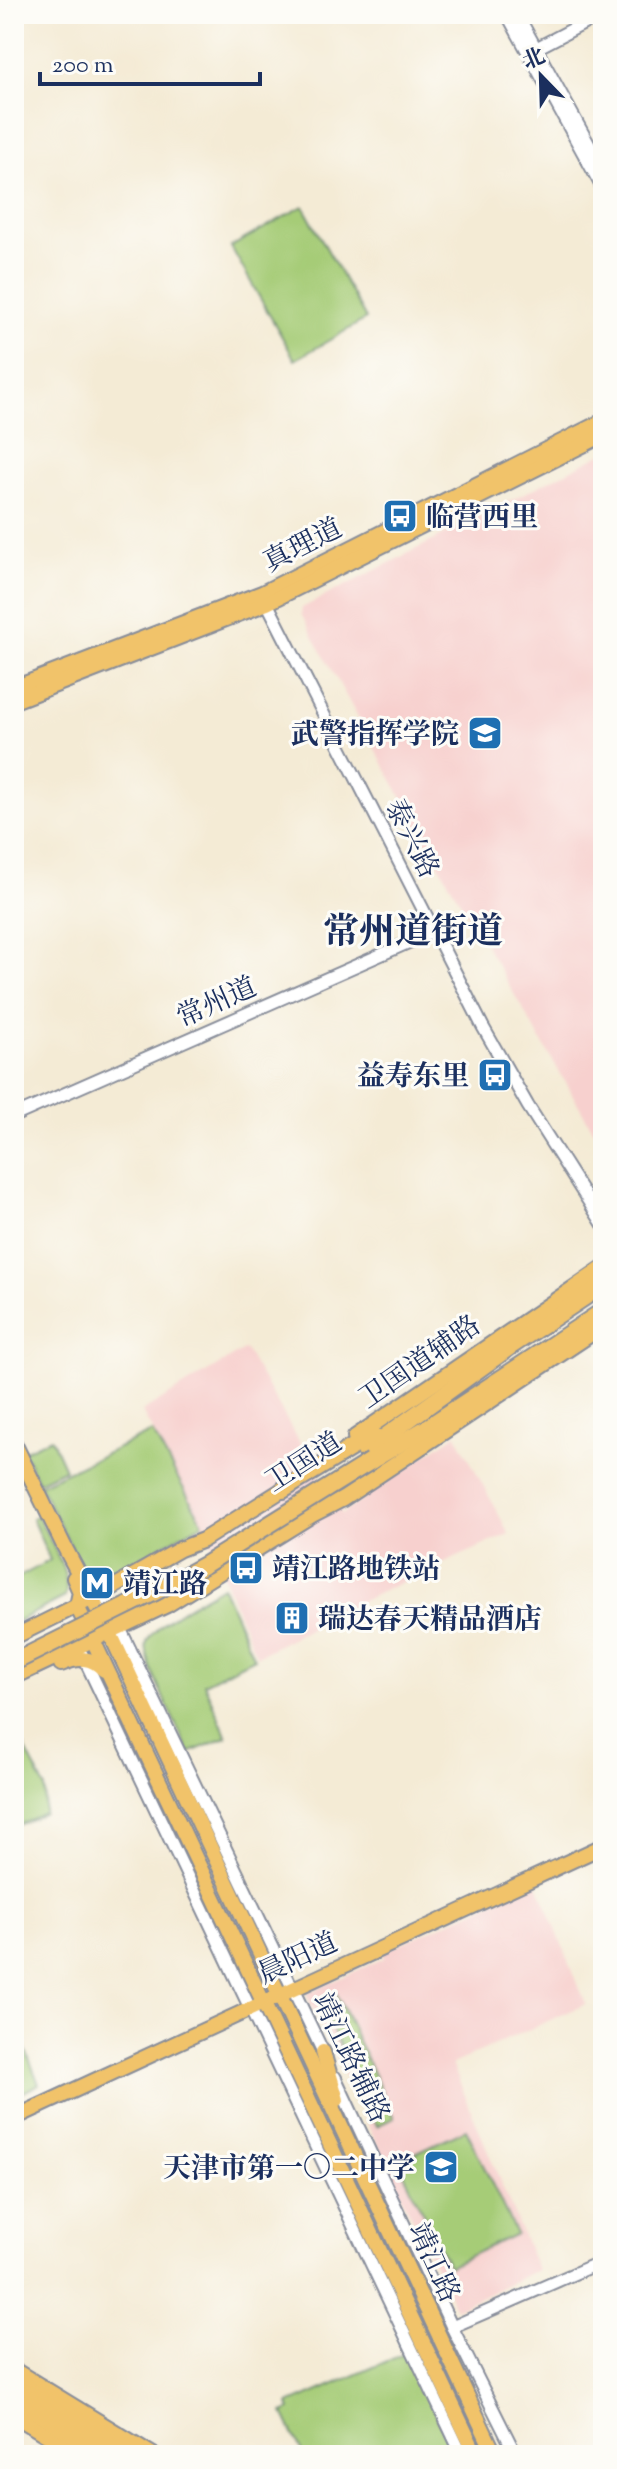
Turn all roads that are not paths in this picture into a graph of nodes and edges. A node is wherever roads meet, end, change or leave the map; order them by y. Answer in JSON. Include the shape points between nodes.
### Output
{"nodes":[{"id":1,"x":507,"y":14,"type":"edge"},
{"id":2,"x":517,"y":14,"type":"edge"},
{"id":3,"x":602,"y":17,"type":"edge"},
{"id":4,"x":553,"y":43,"type":"junction"},
{"id":5,"x":538,"y":58,"type":"junction"},
{"id":6,"x":603,"y":170,"type":"edge"},
{"id":7,"x":603,"y":189,"type":"edge"},
{"id":8,"x":603,"y":421,"type":"edge"},
{"id":9,"x":603,"y":435,"type":"edge"},
{"id":10,"x":266,"y":598,"type":"junction"},
{"id":11,"x":14,"y":688,"type":"edge"},
{"id":12,"x":14,"y":701,"type":"edge"},
{"id":13,"x":434,"y":929,"type":"junction"},
{"id":14,"x":14,"y":1115,"type":"edge"},
{"id":15,"x":603,"y":1214,"type":"edge"},
{"id":16,"x":603,"y":1224,"type":"edge"},
{"id":17,"x":603,"y":1268,"type":"edge"},
{"id":18,"x":603,"y":1285,"type":"edge"},
{"id":19,"x":603,"y":1311,"type":"edge"},
{"id":20,"x":603,"y":1326,"type":"edge"},
{"id":21,"x":420,"y":1411,"type":"junction"},
{"id":22,"x":428,"y":1427,"type":"junction"},
{"id":23,"x":14,"y":1443,"type":"edge"},
{"id":24,"x":14,"y":1453,"type":"edge"},
{"id":25,"x":368,"y":1456,"type":"junction"},
{"id":26,"x":283,"y":1490,"type":"junction"},
{"id":27,"x":312,"y":1515,"type":"junction"},
{"id":28,"x":144,"y":1569,"type":"junction"},
{"id":29,"x":98,"y":1596,"type":"junction"},
{"id":30,"x":167,"y":1605,"type":"junction"},
{"id":31,"x":70,"y":1614,"type":"junction"},
{"id":32,"x":103,"y":1634,"type":"junction"},
{"id":33,"x":14,"y":1637,"type":"edge"},
{"id":34,"x":14,"y":1652,"type":"edge"},
{"id":35,"x":82,"y":1653,"type":"junction"},
{"id":36,"x":14,"y":1662,"type":"edge"},
{"id":37,"x":110,"y":1676,"type":"junction"},
{"id":38,"x":14,"y":1679,"type":"edge"},
{"id":39,"x":603,"y":1844,"type":"edge"},
{"id":40,"x":253,"y":1979,"type":"junction"},
{"id":41,"x":285,"y":1987,"type":"junction"},
{"id":42,"x":255,"y":2002,"type":"junction"},
{"id":43,"x":323,"y":2052,"type":"junction"},
{"id":44,"x":284,"y":2081,"type":"junction"},
{"id":45,"x":14,"y":2116,"type":"edge"},
{"id":46,"x":344,"y":2127,"type":"junction"},
{"id":47,"x":324,"y":2135,"type":"junction"},
{"id":48,"x":603,"y":2261,"type":"edge"},
{"id":49,"x":452,"y":2327,"type":"junction"},
{"id":50,"x":14,"y":2370,"type":"edge"},
{"id":51,"x":14,"y":2380,"type":"edge"},
{"id":52,"x":14,"y":2398,"type":"edge"},
{"id":53,"x":14,"y":2415,"type":"edge"},
{"id":54,"x":79,"y":2455,"type":"edge"},
{"id":55,"x":106,"y":2455,"type":"edge"},
{"id":56,"x":134,"y":2455,"type":"edge"},
{"id":57,"x":153,"y":2455,"type":"edge"},
{"id":58,"x":462,"y":2455,"type":"edge"},
{"id":59,"x":476,"y":2455,"type":"edge"},
{"id":60,"x":495,"y":2455,"type":"edge"},
{"id":61,"x":516,"y":2455,"type":"edge"}],
"edges":[{"from":1,"to":5,"type":"street"},
{"from":2,"to":5,"type":"street"},
{"from":3,"to":4,"type":"street"},
{"from":4,"to":5,"type":"street"},
{"from":4,"to":5,"type":"street","via":[[549,54]]},
{"from":5,"to":6,"type":"street"},
{"from":5,"to":7,"type":"street"},
{"from":8,"to":10,"type":"main road","name":"真理道"},
{"from":9,"to":10,"type":"main road","name":"真理道"},
{"from":10,"to":11,"type":"main road","name":"真理道"},
{"from":10,"to":12,"type":"main road","name":"真理道"},
{"from":10,"to":13,"type":"street","name":"泰兴路"},
{"from":13,"to":14,"type":"street","name":"常州道"},
{"from":13,"to":15,"type":"street","name":"泰兴路","via":[[521,1085]]},
{"from":13,"to":16,"type":"street","name":"泰兴路","via":[[517,1087]]},
{"from":17,"to":26,"type":"main road","name":"卫国道辅路"},
{"from":18,"to":21,"type":"highway","name":"卫国道"},
{"from":19,"to":22,"type":"highway","name":"卫国道"},
{"from":20,"to":27,"type":"main road"},
{"from":21,"to":25,"type":"highway","name":"卫国道"},
{"from":21,"to":26,"type":"highway"},
{"from":22,"to":25,"type":"highway","name":"卫国道"},
{"from":22,"to":27,"type":"main road"},
{"from":23,"to":29,"type":"main road","name":"靖江路","via":[[64,1546]]},
{"from":24,"to":31,"type":"main road","name":"靖江路","via":[[78,1586],[80,1596]]},
{"from":25,"to":34,"type":"highway","name":"卫国道","via":[[197,1558]]},
{"from":25,"to":36,"type":"highway","name":"卫国道","bridge":true,"via":[[206,1564]]},
{"from":26,"to":28,"type":"main road","name":"卫国道辅路"},
{"from":27,"to":30,"type":"main road"},
{"from":28,"to":29,"type":"main road","name":"卫国道辅路"},
{"from":28,"to":30,"type":"main road","via":[[133,1586],[137,1601],[149,1607]]},
{"from":29,"to":31,"type":"main road","name":"卫国道辅路"},
{"from":29,"to":32,"type":"main road","name":"靖江路"},
{"from":30,"to":32,"type":"main road"},
{"from":31,"to":32,"type":"main road","name":"靖江路"},
{"from":31,"to":33,"type":"main road","name":"卫国道辅路"},
{"from":31,"to":35,"type":"street"},
{"from":32,"to":35,"type":"main road"},
{"from":32,"to":37,"type":"main road","name":"靖江路"},
{"from":32,"to":41,"type":"street","name":"靖江路辅路"},
{"from":32,"to":41,"type":"main road","name":"靖江路","via":[[128,1672],[268,1971]]},
{"from":35,"to":37,"type":"main road"},
{"from":35,"to":38,"type":"main road"},
{"from":35,"to":42,"type":"street"},
{"from":37,"to":40,"type":"main road","name":"靖江路"},
{"from":39,"to":41,"type":"main road","name":"晨阳道"},
{"from":40,"to":41,"type":"main road","via":[[264,1989]]},
{"from":40,"to":42,"type":"main road","name":"靖江路"},
{"from":41,"to":42,"type":"main road","name":"晨阳道"},
{"from":41,"to":43,"type":"street","name":"靖江路辅路"},
{"from":41,"to":46,"type":"main road","name":"靖江路"},
{"from":42,"to":44,"type":"street"},
{"from":42,"to":45,"type":"main road","name":"晨阳道"},
{"from":42,"to":47,"type":"main road","name":"靖江路"},
{"from":43,"to":46,"type":"main road"},
{"from":43,"to":49,"type":"street","name":"靖江路辅路"},
{"from":44,"to":47,"type":"street"},
{"from":44,"to":58,"type":"street"},
{"from":46,"to":60,"type":"main road","name":"靖江路"},
{"from":47,"to":59,"type":"main road","name":"靖江路"},
{"from":48,"to":49,"type":"street"},
{"from":49,"to":61,"type":"street","name":"靖江路辅路"},
{"from":50,"to":57,"type":"main road"},
{"from":51,"to":56,"type":"highway"},
{"from":52,"to":55,"type":"highway"},
{"from":53,"to":54,"type":"main road"}]}
